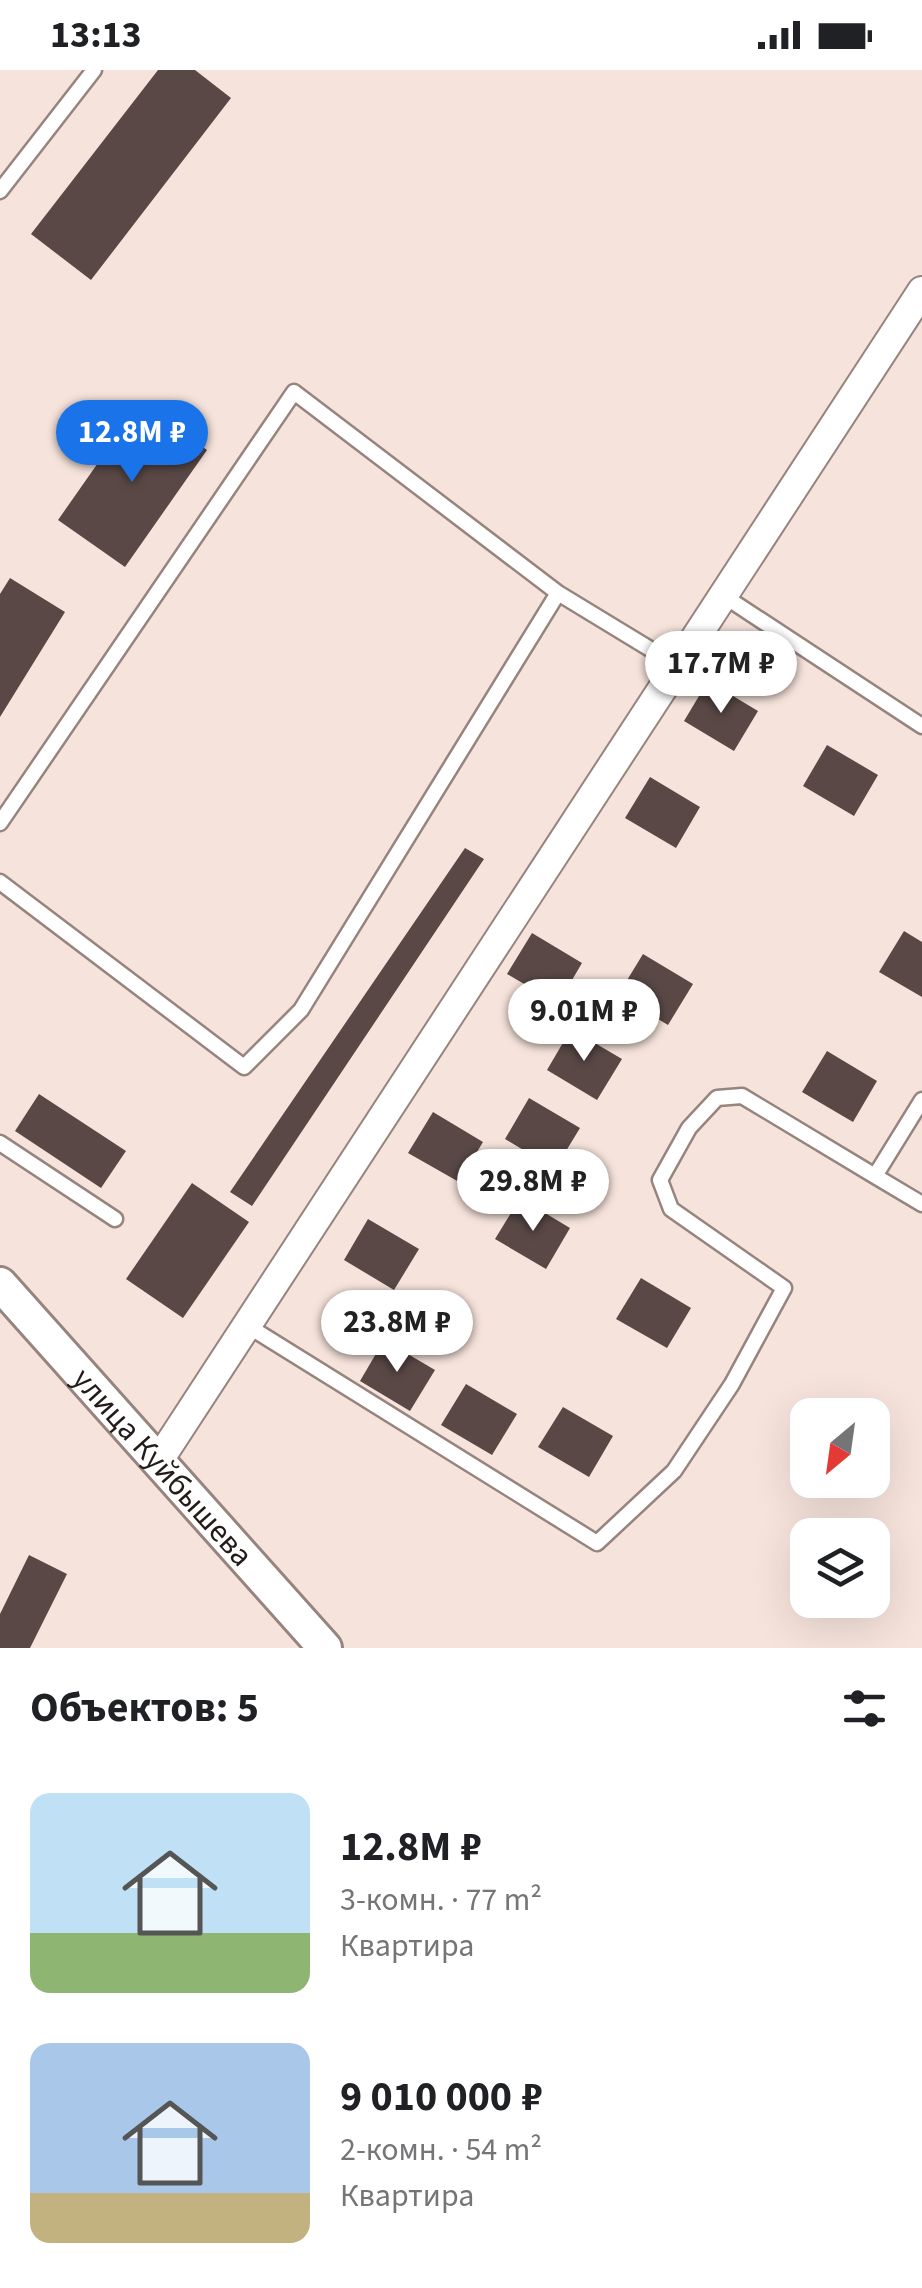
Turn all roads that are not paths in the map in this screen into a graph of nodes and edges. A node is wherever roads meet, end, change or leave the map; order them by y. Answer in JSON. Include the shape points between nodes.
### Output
{"nodes":[{"id":1,"x":94,"y":70,"type":"edge"},
{"id":2,"x":0,"y":191,"type":"edge"},
{"id":3,"x":922,"y":291,"type":"edge"},
{"id":4,"x":558,"y":593,"type":"junction"},
{"id":5,"x":724,"y":596,"type":"junction"},
{"id":6,"x":678,"y":666,"type":"junction"},
{"id":7,"x":922,"y":726,"type":"edge"},
{"id":8,"x":0,"y":823,"type":"edge"},
{"id":9,"x":0,"y":882,"type":"edge"},
{"id":10,"x":922,"y":1100,"type":"edge"},
{"id":11,"x":0,"y":1144,"type":"edge"},
{"id":12,"x":875,"y":1176,"type":"junction"},
{"id":13,"x":922,"y":1204,"type":"edge"},
{"id":14,"x":115,"y":1219,"type":"dead end"},
{"id":15,"x":0,"y":1284,"type":"edge"},
{"id":16,"x":248,"y":1326,"type":"junction"},
{"id":17,"x":159,"y":1460,"type":"junction"},
{"id":18,"x":325,"y":1648,"type":"edge"}],
"edges":[{"from":1,"to":2,"type":"lane"},
{"from":3,"to":5,"type":"street"},
{"from":4,"to":6,"type":"lane"},
{"from":4,"to":8,"type":"lane","via":[[294,392]]},
{"from":4,"to":9,"type":"lane","via":[[300,1010],[244,1067]]},
{"from":5,"to":6,"type":"street"},
{"from":5,"to":7,"type":"lane"},
{"from":6,"to":16,"type":"street"},
{"from":10,"to":12,"type":"lane"},
{"from":11,"to":14,"type":"lane"},
{"from":12,"to":13,"type":"lane"},
{"from":12,"to":16,"type":"lane","via":[[742,1096],[717,1098],[689,1128],[660,1180],[671,1210],[784,1288],[674,1471],[597,1543]]},
{"from":15,"to":17,"type":"street","name":"улица Куйбышева"},
{"from":16,"to":17,"type":"street"},
{"from":17,"to":18,"type":"street","name":"улица Куйбышева"}]}
